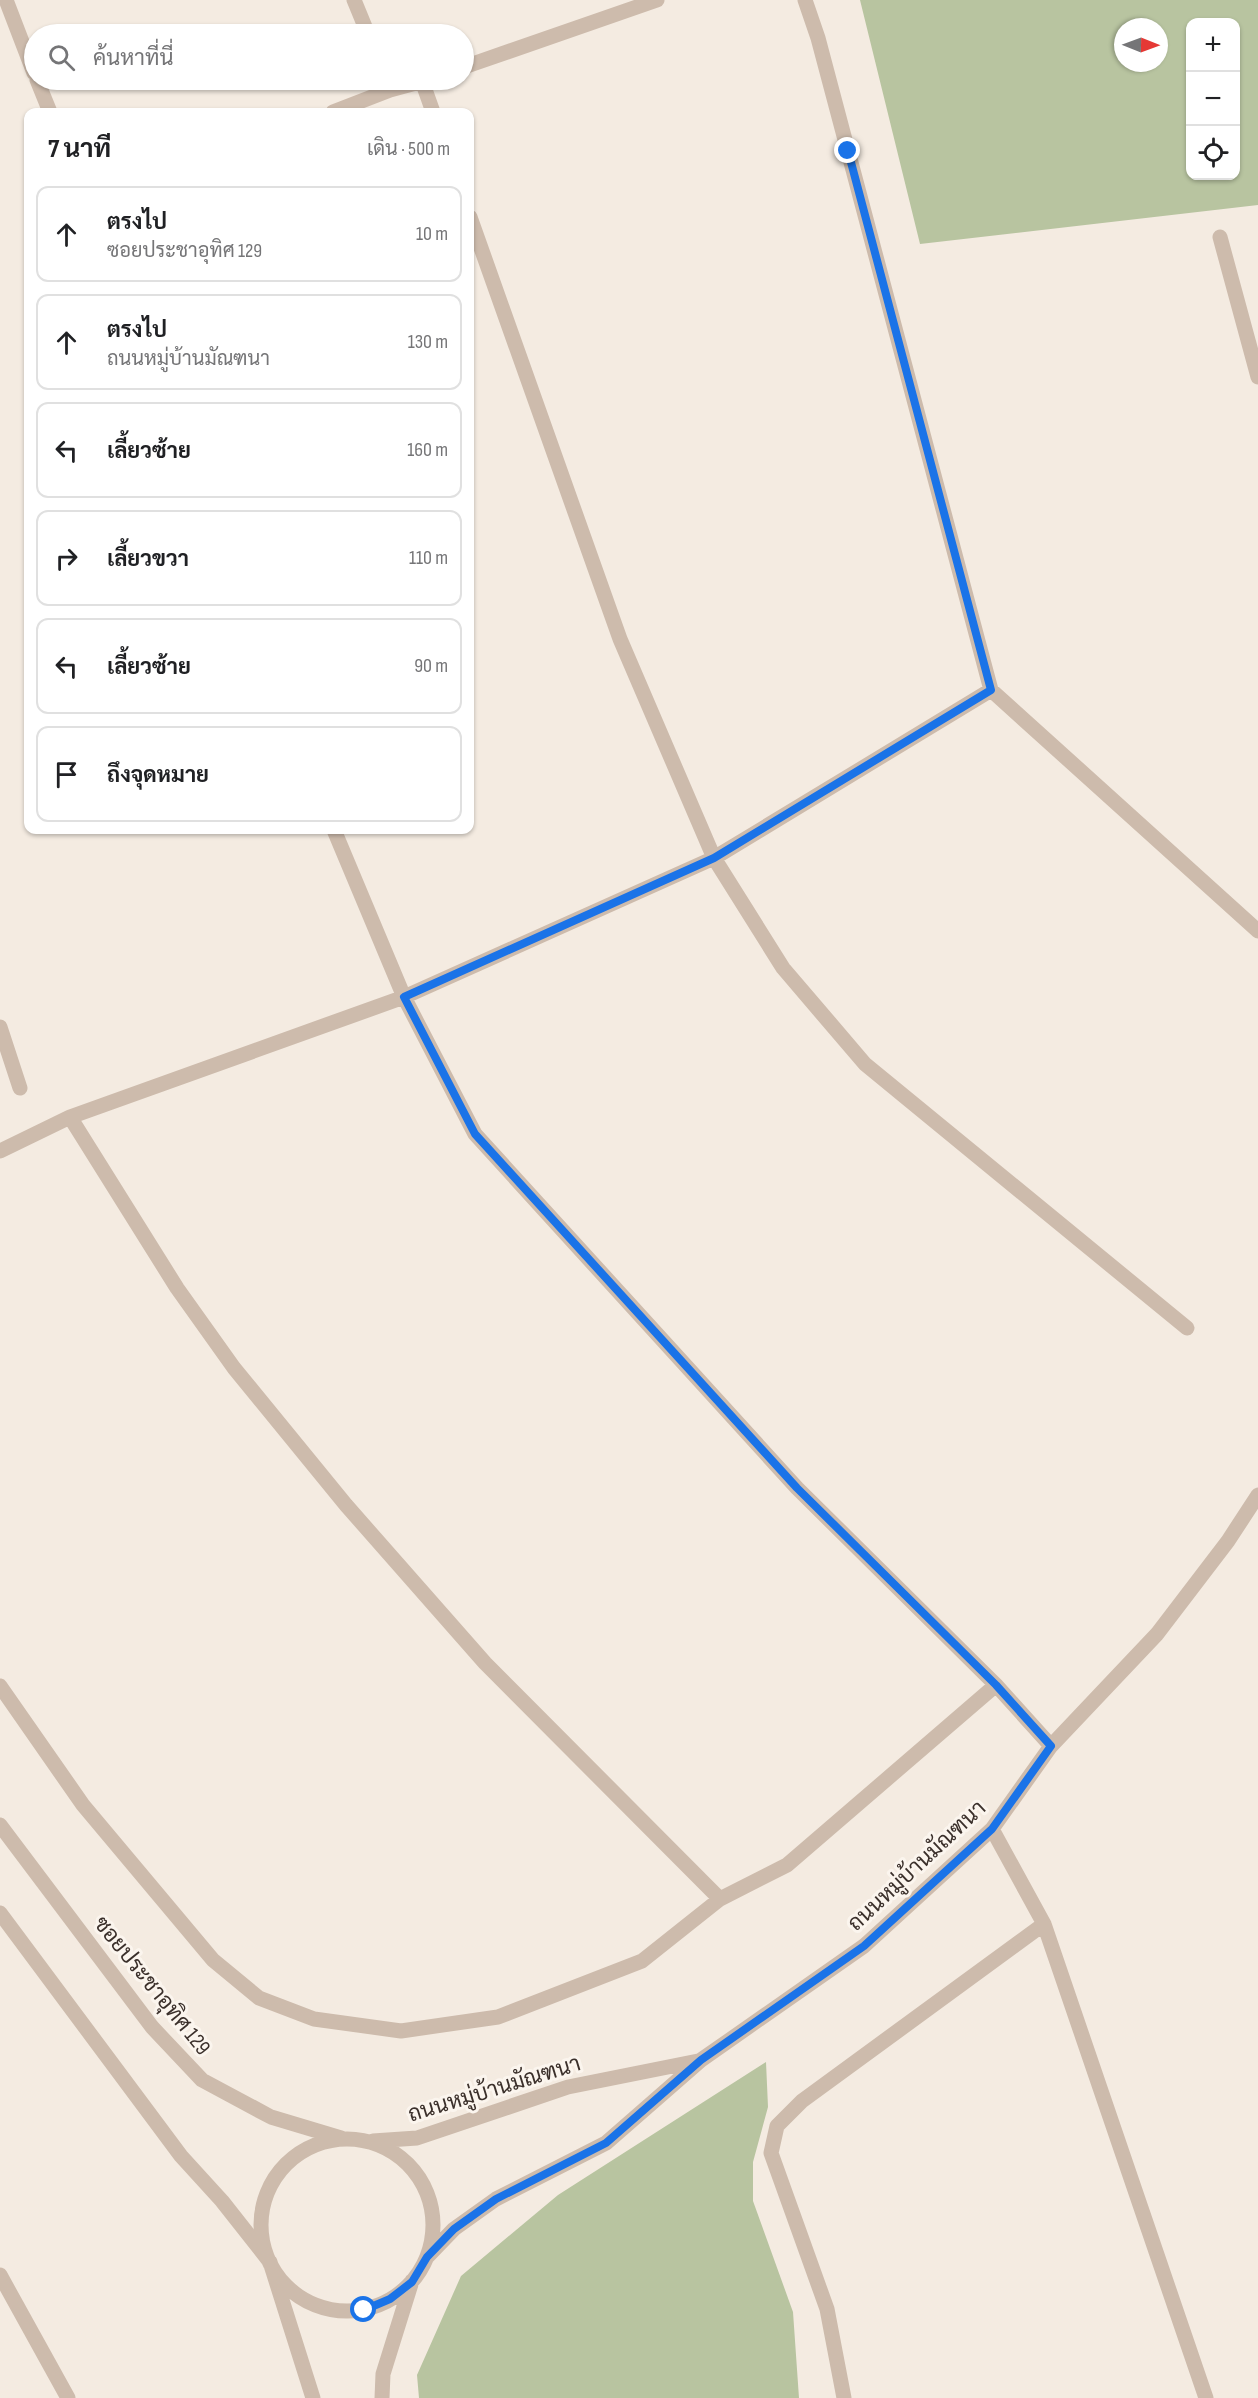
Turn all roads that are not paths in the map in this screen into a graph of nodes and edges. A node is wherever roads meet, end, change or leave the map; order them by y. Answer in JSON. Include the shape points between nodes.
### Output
{"nodes":[{"id":1,"x":6,"y":0,"type":"edge"},
{"id":2,"x":354,"y":0,"type":"edge"},
{"id":3,"x":657,"y":0,"type":"edge"},
{"id":4,"x":805,"y":0,"type":"edge"},
{"id":5,"x":364,"y":24,"type":"edge"},
{"id":6,"x":24,"y":47,"type":"edge"},
{"id":7,"x":474,"y":64,"type":"edge"},
{"id":8,"x":41,"y":90,"type":"edge"},
{"id":9,"x":378,"y":90,"type":"edge"},
{"id":10,"x":427,"y":90,"type":"edge"},
{"id":11,"x":48,"y":108,"type":"edge"},
{"id":12,"x":341,"y":108,"type":"edge"},
{"id":13,"x":432,"y":108,"type":"edge"},
{"id":14,"x":474,"y":228,"type":"edge"},
{"id":15,"x":1220,"y":237,"type":"dead end"},
{"id":16,"x":1258,"y":377,"type":"edge"},
{"id":17,"x":991,"y":690,"type":"junction"},
{"id":18,"x":336,"y":834,"type":"edge"},
{"id":19,"x":714,"y":858,"type":"junction"},
{"id":20,"x":1258,"y":931,"type":"edge"},
{"id":21,"x":404,"y":997,"type":"junction"},
{"id":22,"x":0,"y":1027,"type":"edge"},
{"id":23,"x":20,"y":1088,"type":"dead end"},
{"id":24,"x":70,"y":1117,"type":"junction"},
{"id":25,"x":0,"y":1151,"type":"edge"},
{"id":26,"x":1187,"y":1328,"type":"dead end"},
{"id":27,"x":1258,"y":1495,"type":"edge"},
{"id":28,"x":996,"y":1685,"type":"junction"},
{"id":29,"x":0,"y":1686,"type":"edge"},
{"id":30,"x":1051,"y":1746,"type":"junction"},
{"id":31,"x":0,"y":1825,"type":"edge"},
{"id":32,"x":992,"y":1829,"type":"junction"},
{"id":33,"x":720,"y":1899,"type":"junction"},
{"id":34,"x":0,"y":1913,"type":"edge"},
{"id":35,"x":1044,"y":1924,"type":"junction"},
{"id":36,"x":701,"y":2060,"type":"junction"},
{"id":37,"x":342,"y":2138,"type":"junction"},
{"id":38,"x":370,"y":2141,"type":"junction"},
{"id":39,"x":427,"y":2257,"type":"junction"},
{"id":40,"x":270,"y":2262,"type":"junction"},
{"id":41,"x":0,"y":2275,"type":"edge"},
{"id":42,"x":412,"y":2282,"type":"junction"},
{"id":43,"x":68,"y":2398,"type":"edge"},
{"id":44,"x":313,"y":2398,"type":"edge"},
{"id":45,"x":382,"y":2398,"type":"edge"},
{"id":46,"x":844,"y":2398,"type":"edge"},
{"id":47,"x":1206,"y":2398,"type":"edge"}],
"edges":[{"from":1,"to":6,"type":"street"},
{"from":2,"to":5,"type":"street"},
{"from":3,"to":7,"type":"street"},
{"from":4,"to":17,"type":"street"},
{"from":8,"to":11,"type":"street"},
{"from":9,"to":12,"type":"street"},
{"from":10,"to":13,"type":"street"},
{"from":14,"to":19,"type":"street","via":[[620,639]]},
{"from":15,"to":16,"type":"street"},
{"from":17,"to":19,"type":"street"},
{"from":17,"to":20,"type":"street"},
{"from":18,"to":21,"type":"street"},
{"from":19,"to":21,"type":"street"},
{"from":19,"to":26,"type":"street","via":[[783,968],[865,1064]]},
{"from":21,"to":24,"type":"street"},
{"from":21,"to":28,"type":"street","via":[[475,1134],[797,1488]]},
{"from":22,"to":23,"type":"street"},
{"from":24,"to":25,"type":"street"},
{"from":24,"to":33,"type":"street","via":[[183,1297],[234,1368],[346,1504],[485,1663]]},
{"from":27,"to":30,"type":"street","name":"ถนนหมู่บ้านมัณฑนา","via":[[1157,1634]]},
{"from":28,"to":30,"type":"street"},
{"from":28,"to":33,"type":"street","via":[[787,1865]]},
{"from":29,"to":33,"type":"street","via":[[82,1805],[213,1960],[259,1998],[314,2019],[401,2031],[498,2017],[642,1961]]},
{"from":30,"to":32,"type":"street","name":"ถนนหมู่บ้านมัณฑนา"},
{"from":31,"to":37,"type":"street","name":"ซอยประชาอุทิศ 129","via":[[152,2027],[202,2080],[271,2117]]},
{"from":32,"to":35,"type":"street"},
{"from":32,"to":36,"type":"street","name":"ถนนหมู่บ้านมัณฑนา","via":[[864,1946]]},
{"from":34,"to":40,"type":"street","name":"ซอยประชาอุทิศ 129","via":[[181,2156]]},
{"from":35,"to":46,"type":"street","via":[[802,2101],[777,2126],[771,2152],[827,2309]]},
{"from":35,"to":47,"type":"street"},
{"from":36,"to":38,"type":"street","name":"ถนนหมู่บ้านมัณฑนา","via":[[568,2087],[417,2138]]},
{"from":36,"to":39,"type":"street","name":"ถนนหมู่บ้านมัณฑนา","via":[[606,2143],[496,2199],[454,2229]]},
{"from":37,"to":38,"type":"street","name":"ซอยประชาอุทิศ 129"},
{"from":37,"to":40,"type":"street","name":"ซอยประชาอุทิศ 129","via":[[315,2145],[291,2159],[273,2181],[263,2207],[261,2235]]},
{"from":38,"to":39,"type":"street","name":"ซอยประชาอุทิศ 129","via":[[396,2153],[417,2174],[429,2200],[433,2229]]},
{"from":39,"to":42,"type":"street","name":"ซอยประชาอุทิศ 129"},
{"from":40,"to":42,"type":"street","name":"ซอยประชาอุทิศ 129","via":[[286,2285],[308,2302],[336,2310],[364,2310],[390,2299]]},
{"from":40,"to":44,"type":"street","name":"ซอยประชาอุทิศ 129"},
{"from":41,"to":43,"type":"street"},
{"from":42,"to":45,"type":"street","name":"ซอยประชาอุทิศ 129","via":[[383,2374]]}]}
